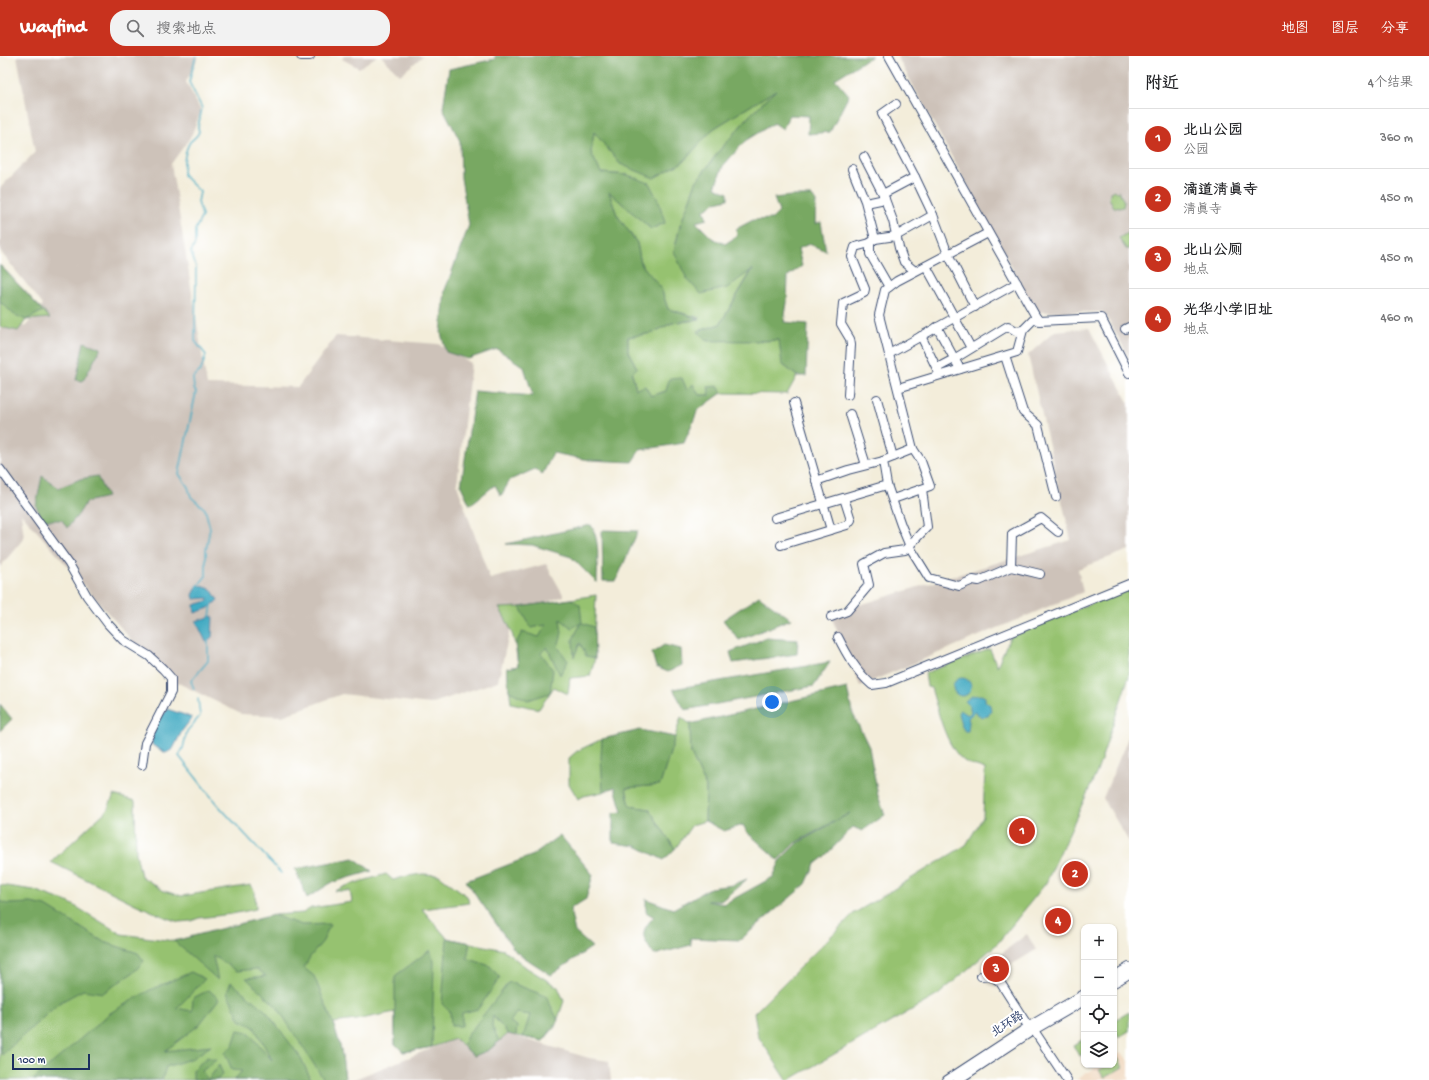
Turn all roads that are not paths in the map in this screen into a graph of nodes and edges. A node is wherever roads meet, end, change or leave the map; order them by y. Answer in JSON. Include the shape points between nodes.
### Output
{"nodes":[{"id":1,"x":301,"y":56,"type":"edge"},
{"id":2,"x":310,"y":56,"type":"edge"},
{"id":3,"x":889,"y":56,"type":"edge"},
{"id":4,"x":896,"y":104,"type":"dead end"},
{"id":5,"x":864,"y":157,"type":"dead end"},
{"id":6,"x":852,"y":168,"type":"dead end"},
{"id":7,"x":915,"y":177,"type":"junction"},
{"id":8,"x":884,"y":196,"type":"junction"},
{"id":9,"x":866,"y":203,"type":"junction"},
{"id":10,"x":934,"y":215,"type":"junction"},
{"id":11,"x":988,"y":233,"type":"junction"},
{"id":12,"x":896,"y":236,"type":"junction"},
{"id":13,"x":872,"y":241,"type":"junction"},
{"id":14,"x":948,"y":254,"type":"junction"},
{"id":15,"x":926,"y":266,"type":"junction"},
{"id":16,"x":915,"y":271,"type":"junction"},
{"id":17,"x":1017,"y":284,"type":"junction"},
{"id":18,"x":889,"y":287,"type":"junction"},
{"id":19,"x":975,"y":307,"type":"junction"},
{"id":20,"x":1036,"y":317,"type":"junction"},
{"id":21,"x":954,"y":318,"type":"junction"},
{"id":22,"x":937,"y":327,"type":"junction"},
{"id":23,"x":1022,"y":330,"type":"junction"},
{"id":24,"x":921,"y":336,"type":"junction"},
{"id":25,"x":971,"y":348,"type":"junction"},
{"id":26,"x":889,"y":354,"type":"junction"},
{"id":27,"x":1004,"y":356,"type":"junction"},
{"id":28,"x":954,"y":359,"type":"junction"},
{"id":29,"x":960,"y":369,"type":"junction"},
{"id":30,"x":939,"y":371,"type":"junction"},
{"id":31,"x":1129,"y":373,"type":"edge"},
{"id":32,"x":898,"y":388,"type":"junction"},
{"id":33,"x":848,"y":395,"type":"dead end"},
{"id":34,"x":877,"y":399,"type":"dead end"},
{"id":35,"x":794,"y":403,"type":"dead end"},
{"id":36,"x":850,"y":414,"type":"dead end"},
{"id":37,"x":913,"y":449,"type":"junction"},
{"id":38,"x":893,"y":457,"type":"junction"},
{"id":39,"x":883,"y":461,"type":"junction"},
{"id":40,"x":866,"y":465,"type":"junction"},
{"id":41,"x":0,"y":469,"type":"edge"},
{"id":42,"x":816,"y":481,"type":"junction"},
{"id":43,"x":887,"y":485,"type":"junction"},
{"id":44,"x":922,"y":489,"type":"junction"},
{"id":45,"x":1056,"y":497,"type":"dead end"},
{"id":46,"x":844,"y":498,"type":"junction"},
{"id":47,"x":893,"y":499,"type":"junction"},
{"id":48,"x":823,"y":504,"type":"junction"},
{"id":49,"x":775,"y":518,"type":"dead end"},
{"id":50,"x":831,"y":530,"type":"junction"},
{"id":51,"x":1058,"y":532,"type":"dead end"},
{"id":52,"x":781,"y":545,"type":"dead end"},
{"id":53,"x":910,"y":546,"type":"junction"},
{"id":54,"x":1011,"y":567,"type":"junction"},
{"id":55,"x":1040,"y":574,"type":"dead end"},
{"id":56,"x":1129,"y":584,"type":"edge"},
{"id":57,"x":832,"y":617,"type":"dead end"},
{"id":58,"x":838,"y":637,"type":"dead end"},
{"id":59,"x":142,"y":765,"type":"dead end"},
{"id":60,"x":1129,"y":967,"type":"edge"},
{"id":61,"x":1117,"y":974,"type":"edge"},
{"id":62,"x":1129,"y":974,"type":"edge"},
{"id":63,"x":980,"y":976,"type":"dead end"},
{"id":64,"x":1117,"y":981,"type":"edge"},
{"id":65,"x":1081,"y":996,"type":"edge"},
{"id":66,"x":1081,"y":1002,"type":"edge"},
{"id":67,"x":1031,"y":1027,"type":"junction"},
{"id":68,"x":947,"y":1080,"type":"edge"},
{"id":69,"x":958,"y":1080,"type":"edge"},
{"id":70,"x":1067,"y":1080,"type":"edge"}],
"edges":[{"from":1,"to":2,"type":"street"},
{"from":3,"to":11,"type":"street"},
{"from":4,"to":7,"type":"street","via":[[882,114]]},
{"from":5,"to":8,"type":"street"},
{"from":6,"to":9,"type":"street"},
{"from":7,"to":8,"type":"street"},
{"from":7,"to":10,"type":"street"},
{"from":8,"to":9,"type":"street"},
{"from":8,"to":12,"type":"street"},
{"from":9,"to":13,"type":"street"},
{"from":10,"to":12,"type":"street"},
{"from":10,"to":14,"type":"street"},
{"from":11,"to":14,"type":"street"},
{"from":11,"to":17,"type":"street"},
{"from":12,"to":13,"type":"street"},
{"from":12,"to":16,"type":"street","via":[[904,262]]},
{"from":13,"to":18,"type":"street","via":[[870,254]]},
{"from":13,"to":33,"type":"street","via":[[855,247],[852,257],[865,289],[864,293],[843,303],[842,324],[851,345]]},
{"from":14,"to":15,"type":"street"},
{"from":14,"to":19,"type":"street"},
{"from":15,"to":16,"type":"street"},
{"from":15,"to":21,"type":"street"},
{"from":16,"to":18,"type":"street"},
{"from":17,"to":19,"type":"street"},
{"from":17,"to":20,"type":"street"},
{"from":18,"to":26,"type":"street","via":[[885,290],[879,315]]},
{"from":19,"to":21,"type":"street"},
{"from":20,"to":23,"type":"street"},
{"from":20,"to":31,"type":"street","via":[[1039,321],[1101,318]]},
{"from":21,"to":22,"type":"street"},
{"from":21,"to":25,"type":"street"},
{"from":22,"to":24,"type":"street"},
{"from":22,"to":28,"type":"street"},
{"from":23,"to":25,"type":"street","via":[[1016,331],[1008,326]]},
{"from":23,"to":27,"type":"street","via":[[1017,352]]},
{"from":24,"to":26,"type":"street"},
{"from":24,"to":30,"type":"street"},
{"from":25,"to":28,"type":"street"},
{"from":26,"to":32,"type":"street"},
{"from":27,"to":29,"type":"street"},
{"from":27,"to":45,"type":"street","via":[[1024,412],[1038,425]]},
{"from":28,"to":29,"type":"street"},
{"from":28,"to":30,"type":"street"},
{"from":29,"to":30,"type":"street"},
{"from":30,"to":32,"type":"street"},
{"from":32,"to":37,"type":"street"},
{"from":34,"to":38,"type":"street"},
{"from":35,"to":42,"type":"street"},
{"from":36,"to":40,"type":"street"},
{"from":37,"to":38,"type":"street"},
{"from":37,"to":44,"type":"street","via":[[921,461],[930,486]]},
{"from":38,"to":39,"type":"street"},
{"from":39,"to":40,"type":"street"},
{"from":39,"to":43,"type":"street"},
{"from":40,"to":42,"type":"street"},
{"from":41,"to":59,"type":"street","via":[[69,564],[87,596],[108,624],[123,640],[149,656],[171,678],[171,692],[145,742]]},
{"from":42,"to":48,"type":"street"},
{"from":43,"to":46,"type":"street"},
{"from":43,"to":47,"type":"street"},
{"from":44,"to":47,"type":"street"},
{"from":44,"to":53,"type":"street","via":[[927,527]]},
{"from":46,"to":48,"type":"street"},
{"from":46,"to":50,"type":"street","via":[[850,520],[847,525]]},
{"from":47,"to":53,"type":"street"},
{"from":48,"to":49,"type":"street"},
{"from":48,"to":50,"type":"street"},
{"from":50,"to":52,"type":"street"},
{"from":51,"to":54,"type":"street","via":[[1041,518],[1012,534]]},
{"from":53,"to":54,"type":"street","via":[[930,578],[959,586],[973,580],[979,581]]},
{"from":53,"to":57,"type":"street","via":[[905,550],[884,553],[864,564],[869,584],[847,611]]},
{"from":54,"to":55,"type":"street"},
{"from":56,"to":58,"type":"street","via":[[886,683],[872,684],[861,675],[848,658]]},
{"from":60,"to":61,"type":"street"},
{"from":62,"to":64,"type":"street"},
{"from":63,"to":67,"type":"street","via":[[993,977],[1000,982]]},
{"from":65,"to":67,"type":"street","name":"北环路"},
{"from":66,"to":67,"type":"street"},
{"from":67,"to":68,"type":"street","name":"北环路"},
{"from":67,"to":69,"type":"street"},
{"from":67,"to":70,"type":"street"}]}
